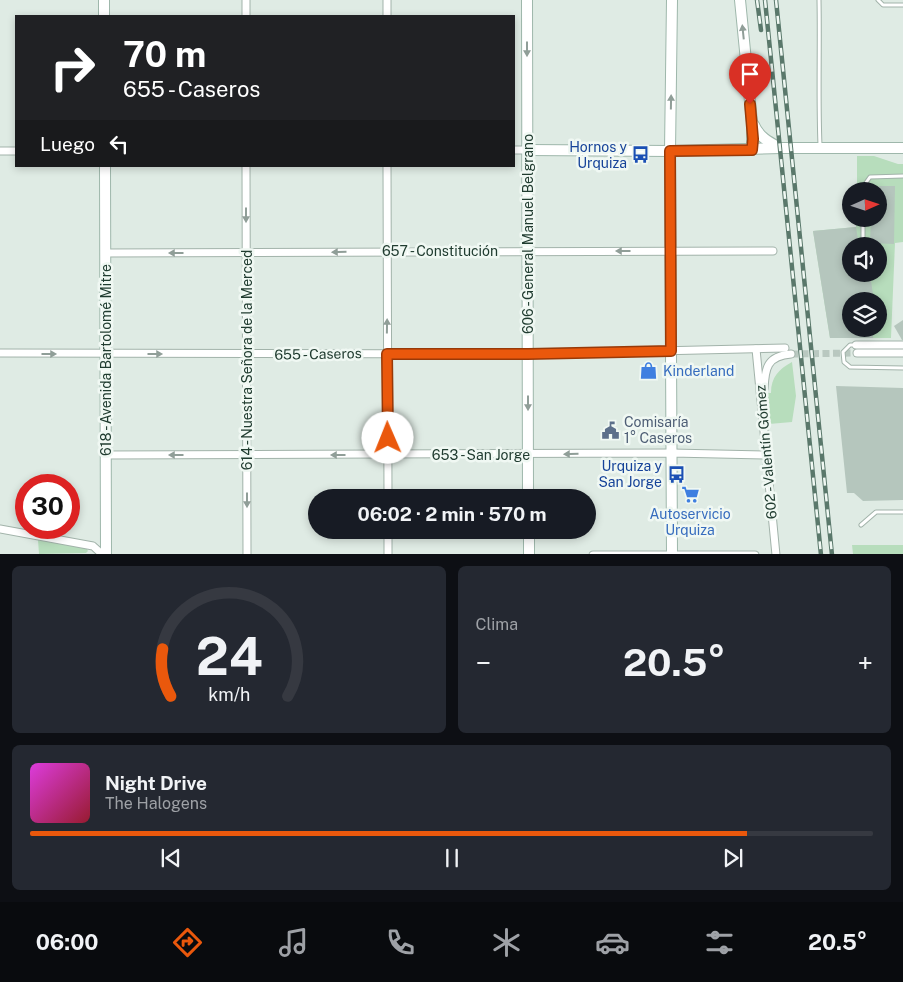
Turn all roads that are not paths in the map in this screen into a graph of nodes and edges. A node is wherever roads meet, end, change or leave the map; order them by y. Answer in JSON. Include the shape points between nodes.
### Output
{"nodes":[{"id":1,"x":104,"y":0,"type":"edge"},
{"id":2,"x":246,"y":0,"type":"edge"},
{"id":3,"x":387,"y":0,"type":"edge"},
{"id":4,"x":527,"y":0,"type":"edge"},
{"id":5,"x":672,"y":0,"type":"edge"},
{"id":6,"x":740,"y":0,"type":"edge"},
{"id":7,"x":819,"y":0,"type":"edge"},
{"id":8,"x":878,"y":0,"type":"edge"},
{"id":9,"x":903,"y":5,"type":"edge"},
{"id":10,"x":104,"y":15,"type":"edge"},
{"id":11,"x":246,"y":15,"type":"edge"},
{"id":12,"x":387,"y":15,"type":"edge"},
{"id":13,"x":752,"y":122,"type":"junction"},
{"id":14,"x":781,"y":148,"type":"junction"},
{"id":15,"x":820,"y":148,"type":"junction"},
{"id":16,"x":903,"y":148,"type":"edge"},
{"id":17,"x":515,"y":150,"type":"edge"},
{"id":18,"x":527,"y":150,"type":"junction"},
{"id":19,"x":752,"y":150,"type":"junction"},
{"id":20,"x":0,"y":151,"type":"edge"},
{"id":21,"x":15,"y":151,"type":"edge"},
{"id":22,"x":670,"y":151,"type":"junction"},
{"id":23,"x":105,"y":167,"type":"edge"},
{"id":24,"x":246,"y":167,"type":"edge"},
{"id":25,"x":387,"y":167,"type":"edge"},
{"id":26,"x":903,"y":176,"type":"edge"},
{"id":27,"x":866,"y":182,"type":"edge"},
{"id":28,"x":528,"y":251,"type":"junction"},
{"id":29,"x":671,"y":251,"type":"junction"},
{"id":30,"x":774,"y":251,"type":"dead end"},
{"id":31,"x":388,"y":252,"type":"junction"},
{"id":32,"x":106,"y":253,"type":"junction"},
{"id":33,"x":247,"y":253,"type":"junction"},
{"id":34,"x":856,"y":345,"type":"joint"},
{"id":35,"x":903,"y":345,"type":"edge"},
{"id":36,"x":756,"y":349,"type":"junction"},
{"id":37,"x":671,"y":351,"type":"junction"},
{"id":38,"x":857,"y":353,"type":"tunnel mouth"},
{"id":39,"x":903,"y":353,"type":"edge"},
{"id":40,"x":0,"y":354,"type":"edge"},
{"id":41,"x":106,"y":354,"type":"junction"},
{"id":42,"x":387,"y":354,"type":"junction"},
{"id":43,"x":528,"y":354,"type":"junction"},
{"id":44,"x":246,"y":355,"type":"junction"},
{"id":45,"x":903,"y":368,"type":"edge"},
{"id":46,"x":762,"y":414,"type":"junction"},
{"id":47,"x":672,"y":453,"type":"junction"},
{"id":48,"x":106,"y":455,"type":"junction"},
{"id":49,"x":247,"y":455,"type":"junction"},
{"id":50,"x":388,"y":455,"type":"junction"},
{"id":51,"x":528,"y":455,"type":"junction"},
{"id":52,"x":767,"y":455,"type":"junction"},
{"id":53,"x":388,"y":489,"type":"edge"},
{"id":54,"x":528,"y":489,"type":"edge"},
{"id":55,"x":903,"y":512,"type":"edge"},
{"id":56,"x":861,"y":525,"type":"dead end"},
{"id":57,"x":0,"y":529,"type":"edge"},
{"id":58,"x":388,"y":539,"type":"edge"},
{"id":59,"x":528,"y":539,"type":"edge"},
{"id":60,"x":104,"y":554,"type":"edge"},
{"id":61,"x":248,"y":554,"type":"edge"},
{"id":62,"x":388,"y":554,"type":"edge"},
{"id":63,"x":529,"y":554,"type":"edge"},
{"id":64,"x":593,"y":554,"type":"edge"},
{"id":65,"x":672,"y":554,"type":"edge"},
{"id":66,"x":755,"y":554,"type":"edge"},
{"id":67,"x":776,"y":554,"type":"edge"}],
"edges":[{"from":1,"to":10,"type":"street"},
{"from":2,"to":11,"type":"street"},
{"from":3,"to":12,"type":"street"},
{"from":4,"to":18,"type":"street","name":"606 - General Manuel Belgrano","one_way":true},
{"from":22,"to":5,"type":"street","one_way":true},
{"from":13,"to":6,"type":"street","one_way":true},
{"from":7,"to":15,"type":"lane"},
{"from":8,"to":9,"type":"lane","via":[[883,6]]},
{"from":13,"to":14,"type":"street","via":[[765,140]]},
{"from":13,"to":19,"type":"street"},
{"from":14,"to":15,"type":"street"},
{"from":14,"to":19,"type":"street"},
{"from":15,"to":16,"type":"street"},
{"from":17,"to":18,"type":"street"},
{"from":18,"to":22,"type":"street"},
{"from":18,"to":28,"type":"street","name":"606 - General Manuel Belgrano"},
{"from":19,"to":22,"type":"street"},
{"from":20,"to":21,"type":"street"},
{"from":22,"to":29,"type":"street"},
{"from":23,"to":32,"type":"street","name":"618 - Avenida Bartolomé Mitre"},
{"from":24,"to":33,"type":"street","name":"614 - Nuestra Señora de la Merced","one_way":true},
{"from":25,"to":31,"type":"street"},
{"from":26,"to":27,"type":"lane","via":[[870,177]]},
{"from":29,"to":28,"type":"street","name":"657 - Constitución","one_way":true},
{"from":28,"to":31,"type":"street","name":"657 - Constitución"},
{"from":28,"to":43,"type":"street","name":"606 - General Manuel Belgrano"},
{"from":29,"to":30,"type":"street","name":"657 - Constitución"},
{"from":29,"to":37,"type":"street"},
{"from":31,"to":33,"type":"street","name":"657 - Constitución","one_way":true},
{"from":42,"to":31,"type":"street","one_way":true},
{"from":33,"to":32,"type":"street","name":"657 - Constitución","one_way":true},
{"from":32,"to":41,"type":"street","name":"618 - Avenida Bartolomé Mitre"},
{"from":33,"to":44,"type":"street","name":"614 - Nuestra Señora de la Merced"},
{"from":34,"to":35,"type":"street"},
{"from":34,"to":45,"type":"lane","via":[[850,345],[843,352],[844,362],[850,367]]},
{"from":36,"to":37,"type":"street","name":"655 - Caseros"},
{"from":36,"to":46,"type":"street","name":"602 - Valentín Gómez"},
{"from":36,"to":46,"type":"street","name":"655 - Caseros","via":[[788,351],[766,368]]},
{"from":37,"to":43,"type":"street","name":"655 - Caseros"},
{"from":37,"to":47,"type":"street"},
{"from":38,"to":39,"type":"street"},
{"from":40,"to":41,"type":"street","name":"655 - Caseros","one_way":true},
{"from":41,"to":44,"type":"street","name":"655 - Caseros","one_way":true},
{"from":41,"to":48,"type":"street","name":"618 - Avenida Bartolomé Mitre"},
{"from":42,"to":43,"type":"street","name":"655 - Caseros"},
{"from":42,"to":44,"type":"street","name":"655 - Caseros"},
{"from":42,"to":50,"type":"street"},
{"from":43,"to":51,"type":"street","name":"606 - General Manuel Belgrano","one_way":true},
{"from":44,"to":49,"type":"street","name":"614 - Nuestra Señora de la Merced"},
{"from":46,"to":52,"type":"street","name":"602 - Valentín Gómez"},
{"from":47,"to":51,"type":"street","name":"653 - San Jorge","one_way":true},
{"from":47,"to":52,"type":"street","name":"653 - San Jorge"},
{"from":47,"to":65,"type":"street"},
{"from":49,"to":48,"type":"street","name":"653 - San Jorge","one_way":true},
{"from":48,"to":60,"type":"street","name":"618 - Avenida Bartolomé Mitre"},
{"from":50,"to":49,"type":"street","name":"653 - San Jorge","one_way":true},
{"from":49,"to":61,"type":"street","name":"614 - Nuestra Señora de la Merced","one_way":true},
{"from":50,"to":51,"type":"street","name":"653 - San Jorge"},
{"from":50,"to":53,"type":"street"},
{"from":51,"to":54,"type":"street","name":"606 - General Manuel Belgrano"},
{"from":52,"to":67,"type":"street","name":"602 - Valentín Gómez"},
{"from":55,"to":56,"type":"lane","via":[[876,512]]},
{"from":57,"to":60,"type":"street","via":[[93,546]]},
{"from":58,"to":62,"type":"street"},
{"from":59,"to":63,"type":"street"},
{"from":64,"to":65,"type":"street"},
{"from":65,"to":66,"type":"street"}]}
